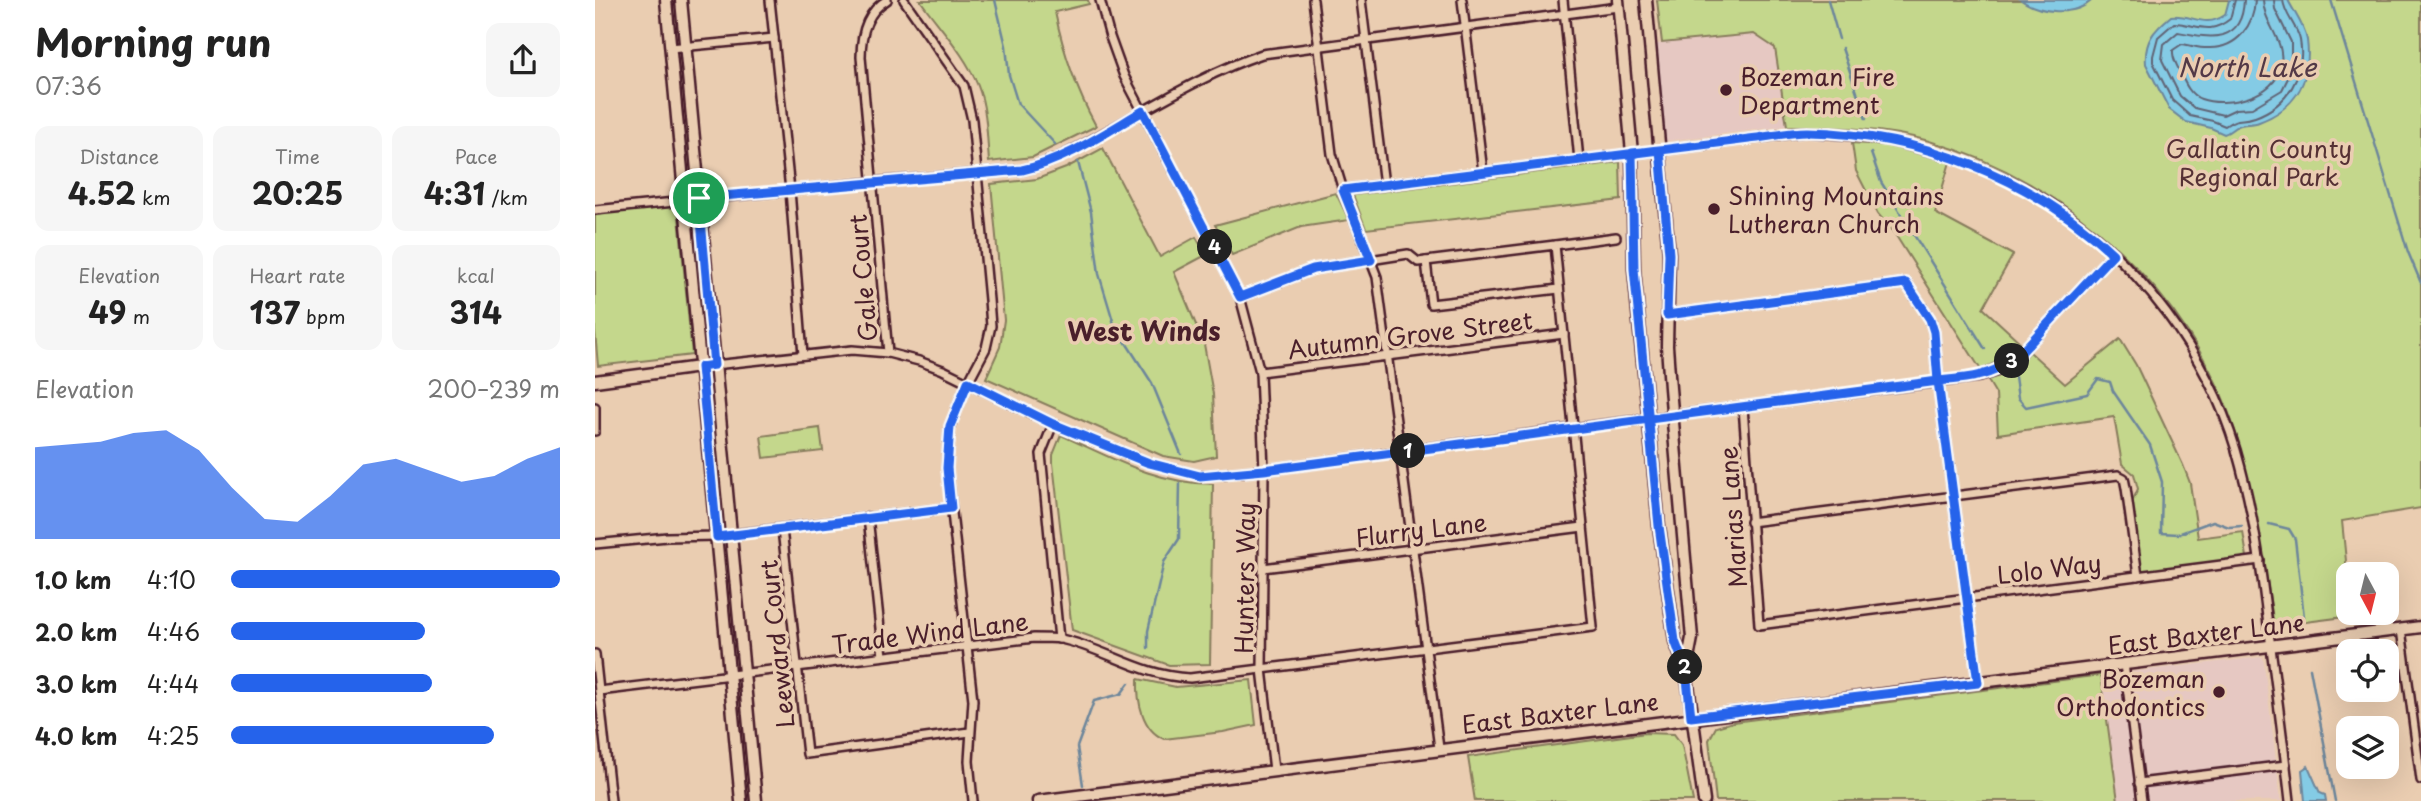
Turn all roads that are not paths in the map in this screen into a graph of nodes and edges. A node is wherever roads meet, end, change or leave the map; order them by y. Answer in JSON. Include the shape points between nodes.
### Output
{"nodes":[{"id":1,"x":666,"y":0,"type":"edge"},
{"id":2,"x":681,"y":0,"type":"edge"},
{"id":3,"x":771,"y":0,"type":"edge"},
{"id":4,"x":887,"y":0,"type":"edge"},
{"id":5,"x":904,"y":0,"type":"edge"},
{"id":6,"x":1100,"y":0,"type":"edge"},
{"id":7,"x":1313,"y":0,"type":"edge"},
{"id":8,"x":1361,"y":0,"type":"edge"},
{"id":9,"x":1462,"y":0,"type":"edge"},
{"id":10,"x":1563,"y":0,"type":"edge"},
{"id":11,"x":1646,"y":0,"type":"edge"},
{"id":12,"x":1618,"y":4,"type":"edge"},
{"id":13,"x":1564,"y":15,"type":"junction"},
{"id":14,"x":1465,"y":28,"type":"junction"},
{"id":15,"x":774,"y":38,"type":"junction"},
{"id":16,"x":1365,"y":41,"type":"junction"},
{"id":17,"x":685,"y":47,"type":"junction"},
{"id":18,"x":670,"y":48,"type":"junction"},
{"id":19,"x":1318,"y":48,"type":"junction"},
{"id":20,"x":1143,"y":111,"type":"junction"},
{"id":21,"x":1660,"y":150,"type":"junction"},
{"id":22,"x":1632,"y":153,"type":"junction"},
{"id":23,"x":1579,"y":160,"type":"junction"},
{"id":24,"x":1483,"y":172,"type":"junction"},
{"id":25,"x":977,"y":173,"type":"junction"},
{"id":26,"x":873,"y":182,"type":"junction"},
{"id":27,"x":1384,"y":185,"type":"junction"},
{"id":28,"x":790,"y":190,"type":"junction"},
{"id":29,"x":1343,"y":190,"type":"junction"},
{"id":30,"x":699,"y":198,"type":"junction"},
{"id":31,"x":685,"y":200,"type":"junction"},
{"id":32,"x":595,"y":210,"type":"edge"},
{"id":33,"x":1616,"y":237,"type":"dead end"},
{"id":34,"x":1555,"y":245,"type":"junction"},
{"id":35,"x":2113,"y":254,"type":"junction"},
{"id":36,"x":1371,"y":260,"type":"junction"},
{"id":37,"x":1426,"y":261,"type":"junction"},
{"id":38,"x":1559,"y":289,"type":"junction"},
{"id":39,"x":1240,"y":297,"type":"junction"},
{"id":40,"x":1667,"y":315,"type":"junction"},
{"id":41,"x":1565,"y":334,"type":"junction"},
{"id":42,"x":888,"y":353,"type":"junction"},
{"id":43,"x":803,"y":355,"type":"junction"},
{"id":44,"x":1387,"y":356,"type":"junction"},
{"id":45,"x":714,"y":365,"type":"junction"},
{"id":46,"x":701,"y":367,"type":"junction"},
{"id":47,"x":1260,"y":372,"type":"junction"},
{"id":48,"x":1938,"y":381,"type":"junction"},
{"id":49,"x":595,"y":382,"type":"edge"},
{"id":50,"x":968,"y":382,"type":"junction"},
{"id":51,"x":595,"y":407,"type":"edge"},
{"id":52,"x":1743,"y":407,"type":"junction"},
{"id":53,"x":1672,"y":415,"type":"junction"},
{"id":54,"x":1650,"y":418,"type":"junction"},
{"id":55,"x":1053,"y":424,"type":"junction"},
{"id":56,"x":1574,"y":428,"type":"junction"},
{"id":57,"x":595,"y":431,"type":"edge"},
{"id":58,"x":1402,"y":452,"type":"junction"},
{"id":59,"x":1264,"y":470,"type":"junction"},
{"id":60,"x":1954,"y":496,"type":"junction"},
{"id":61,"x":951,"y":508,"type":"junction"},
{"id":62,"x":869,"y":517,"type":"junction"},
{"id":63,"x":1750,"y":523,"type":"junction"},
{"id":64,"x":1583,"y":527,"type":"junction"},
{"id":65,"x":782,"y":528,"type":"junction"},
{"id":66,"x":730,"y":535,"type":"junction"},
{"id":67,"x":717,"y":537,"type":"junction"},
{"id":68,"x":595,"y":544,"type":"edge"},
{"id":69,"x":1414,"y":549,"type":"junction"},
{"id":70,"x":2260,"y":560,"type":"junction"},
{"id":71,"x":1263,"y":568,"type":"junction"},
{"id":72,"x":2138,"y":576,"type":"junction"},
{"id":73,"x":1966,"y":598,"type":"junction"},
{"id":74,"x":1759,"y":625,"type":"joint"},
{"id":75,"x":2421,"y":626,"type":"edge"},
{"id":76,"x":2401,"y":629,"type":"junction"},
{"id":77,"x":1059,"y":639,"type":"junction"},
{"id":78,"x":967,"y":646,"type":"junction"},
{"id":79,"x":2271,"y":646,"type":"junction"},
{"id":80,"x":1427,"y":649,"type":"junction"},
{"id":81,"x":595,"y":654,"type":"edge"},
{"id":82,"x":883,"y":656,"type":"junction"},
{"id":83,"x":2124,"y":664,"type":"junction"},
{"id":84,"x":798,"y":668,"type":"junction"},
{"id":85,"x":1262,"y":669,"type":"junction"},
{"id":86,"x":1686,"y":670,"type":"junction"},
{"id":87,"x":744,"y":674,"type":"junction"},
{"id":88,"x":730,"y":675,"type":"junction"},
{"id":89,"x":1978,"y":683,"type":"junction"},
{"id":90,"x":599,"y":691,"type":"junction"},
{"id":91,"x":1691,"y":717,"type":"junction"},
{"id":92,"x":2418,"y":728,"type":"edge"},
{"id":93,"x":970,"y":732,"type":"junction"},
{"id":94,"x":1439,"y":748,"type":"junction"},
{"id":95,"x":2286,"y":765,"type":"junction"},
{"id":96,"x":1274,"y":770,"type":"junction"},
{"id":97,"x":2421,"y":780,"type":"edge"},
{"id":98,"x":2139,"y":783,"type":"junction"},
{"id":99,"x":611,"y":801,"type":"edge"},
{"id":100,"x":741,"y":801,"type":"edge"},
{"id":101,"x":756,"y":801,"type":"edge"},
{"id":102,"x":973,"y":801,"type":"edge"},
{"id":103,"x":1038,"y":801,"type":"edge"},
{"id":104,"x":1704,"y":801,"type":"edge"},
{"id":105,"x":2142,"y":801,"type":"edge"},
{"id":106,"x":2290,"y":801,"type":"edge"}],
"edges":[{"from":1,"to":18,"type":"main road"},
{"from":2,"to":17,"type":"main road"},
{"from":3,"to":15,"type":"street"},
{"from":4,"to":26,"type":"street","name":"Gale Court","via":[[872,12],[861,44]]},
{"from":5,"to":25,"type":"street","via":[[964,86]]},
{"from":6,"to":20,"type":"street","name":"Hunters Way","via":[[1117,58]]},
{"from":7,"to":19,"type":"street"},
{"from":8,"to":16,"type":"street"},
{"from":9,"to":14,"type":"street"},
{"from":10,"to":13,"type":"street"},
{"from":11,"to":21,"type":"main road"},
{"from":12,"to":13,"type":"street"},
{"from":12,"to":22,"type":"main road"},
{"from":13,"to":14,"type":"street"},
{"from":13,"to":23,"type":"street"},
{"from":14,"to":16,"type":"street"},
{"from":14,"to":24,"type":"street"},
{"from":15,"to":17,"type":"street"},
{"from":15,"to":28,"type":"street"},
{"from":16,"to":19,"type":"street"},
{"from":16,"to":27,"type":"street"},
{"from":17,"to":18,"type":"street"},
{"from":17,"to":30,"type":"main road"},
{"from":18,"to":31,"type":"main road"},
{"from":19,"to":20,"type":"street","via":[[1262,54],[1227,66]]},
{"from":19,"to":29,"type":"street","via":[[1332,154]]},
{"from":20,"to":25,"type":"street","via":[[1041,166]]},
{"from":20,"to":39,"type":"street","name":"Hunters Way"},
{"from":21,"to":22,"type":"street"},
{"from":21,"to":35,"type":"street","via":[[1805,132],[1877,139],[1939,153],[2009,181],[2055,206]]},
{"from":21,"to":40,"type":"main road","via":[[1669,254]]},
{"from":22,"to":23,"type":"street"},
{"from":22,"to":54,"type":"main road","via":[[1634,269]]},
{"from":23,"to":24,"type":"street"},
{"from":24,"to":27,"type":"street"},
{"from":25,"to":26,"type":"street"},
{"from":25,"to":50,"type":"street","via":[[991,326],[986,348]]},
{"from":26,"to":28,"type":"street"},
{"from":26,"to":42,"type":"street","name":"Gale Court"},
{"from":27,"to":29,"type":"street"},
{"from":28,"to":30,"type":"street"},
{"from":28,"to":43,"type":"street"},
{"from":29,"to":36,"type":"street"},
{"from":30,"to":31,"type":"street"},
{"from":30,"to":45,"type":"main road"},
{"from":31,"to":32,"type":"street"},
{"from":31,"to":46,"type":"main road"},
{"from":33,"to":34,"type":"street"},
{"from":34,"to":37,"type":"street"},
{"from":34,"to":38,"type":"street"},
{"from":35,"to":48,"type":"street","via":[[1999,371]]},
{"from":35,"to":70,"type":"street","via":[[2168,315],[2211,386],[2245,481]]},
{"from":36,"to":37,"type":"street","via":[[1408,254],[1418,262]]},
{"from":36,"to":39,"type":"street","via":[[1313,269]]},
{"from":36,"to":44,"type":"street"},
{"from":37,"to":38,"type":"street","via":[[1431,304]]},
{"from":38,"to":41,"type":"street"},
{"from":39,"to":47,"type":"street","name":"Hunters Way"},
{"from":40,"to":48,"type":"street","via":[[1906,283],[1930,319]]},
{"from":40,"to":53,"type":"main road"},
{"from":41,"to":44,"type":"street","name":"Autumn Grove Street"},
{"from":41,"to":56,"type":"street"},
{"from":42,"to":43,"type":"street","via":[[852,350]]},
{"from":42,"to":50,"type":"street"},
{"from":43,"to":45,"type":"street"},
{"from":44,"to":47,"type":"street","name":"Autumn Grove Street"},
{"from":44,"to":58,"type":"street"},
{"from":45,"to":46,"type":"main road"},
{"from":45,"to":66,"type":"main road"},
{"from":46,"to":49,"type":"main road"},
{"from":46,"to":67,"type":"main road"},
{"from":47,"to":59,"type":"street","name":"Hunters Way"},
{"from":48,"to":52,"type":"street"},
{"from":48,"to":60,"type":"street"},
{"from":50,"to":55,"type":"street"},
{"from":50,"to":61,"type":"street","via":[[950,426],[947,468]]},
{"from":51,"to":57,"type":"street"},
{"from":52,"to":53,"type":"street"},
{"from":52,"to":63,"type":"street","name":"Marias Lane"},
{"from":53,"to":54,"type":"street"},
{"from":53,"to":86,"type":"main road","via":[[1692,638]]},
{"from":54,"to":56,"type":"street"},
{"from":54,"to":86,"type":"main road","via":[[1675,641]]},
{"from":55,"to":59,"type":"street","via":[[1149,463],[1200,476]]},
{"from":55,"to":77,"type":"street","via":[[1041,454]]},
{"from":56,"to":58,"type":"street"},
{"from":56,"to":64,"type":"street"},
{"from":58,"to":59,"type":"street"},
{"from":58,"to":69,"type":"street"},
{"from":59,"to":71,"type":"street","name":"Hunters Way"},
{"from":60,"to":63,"type":"street"},
{"from":60,"to":72,"type":"street","via":[[2118,475],[2124,478],[2126,488]]},
{"from":60,"to":73,"type":"street"},
{"from":61,"to":62,"type":"street"},
{"from":61,"to":78,"type":"street"},
{"from":62,"to":65,"type":"street"},
{"from":62,"to":82,"type":"street"},
{"from":63,"to":74,"type":"street","name":"Marias Lane"},
{"from":64,"to":69,"type":"street","name":"Flurry Lane"},
{"from":64,"to":80,"type":"street","name":"Trade Wind Lane","via":[[1593,628]]},
{"from":65,"to":66,"type":"street"},
{"from":65,"to":84,"type":"street","name":"Leeward Court"},
{"from":66,"to":67,"type":"street"},
{"from":66,"to":87,"type":"main road"},
{"from":67,"to":68,"type":"street"},
{"from":67,"to":88,"type":"main road"},
{"from":69,"to":71,"type":"street","name":"Flurry Lane"},
{"from":69,"to":80,"type":"street"},
{"from":70,"to":72,"type":"street","name":"Lolo Way"},
{"from":70,"to":79,"type":"street"},
{"from":71,"to":85,"type":"street","name":"Hunters Way"},
{"from":72,"to":73,"type":"street","name":"Lolo Way"},
{"from":73,"to":74,"type":"street","name":"Lolo Way"},
{"from":73,"to":89,"type":"street"},
{"from":75,"to":76,"type":"main road","name":"East Baxter Lane"},
{"from":76,"to":79,"type":"main road","name":"East Baxter Lane"},
{"from":76,"to":92,"type":"street"},
{"from":77,"to":78,"type":"street","name":"Trade Wind Lane"},
{"from":77,"to":85,"type":"street","name":"Trade Wind Lane","via":[[1168,677]]},
{"from":78,"to":82,"type":"street","name":"Trade Wind Lane"},
{"from":78,"to":93,"type":"street"},
{"from":79,"to":83,"type":"main road","name":"East Baxter Lane"},
{"from":79,"to":95,"type":"street"},
{"from":80,"to":85,"type":"street","name":"Trade Wind Lane"},
{"from":80,"to":94,"type":"street"},
{"from":81,"to":90,"type":"street"},
{"from":82,"to":84,"type":"street","name":"Trade Wind Lane"},
{"from":83,"to":89,"type":"main road","name":"East Baxter Lane"},
{"from":83,"to":98,"type":"street"},
{"from":84,"to":87,"type":"street","name":"Trade Wind Lane"},
{"from":84,"to":93,"type":"street","name":"Leeward Court","via":[[807,754]]},
{"from":85,"to":96,"type":"street","name":"Hunters Way"},
{"from":86,"to":91,"type":"main road"},
{"from":87,"to":88,"type":"street","name":"Trade Wind Lane"},
{"from":87,"to":101,"type":"main road"},
{"from":88,"to":90,"type":"street","name":"Trade Wind Lane"},
{"from":88,"to":100,"type":"main road"},
{"from":89,"to":91,"type":"main road","name":"East Baxter Lane"},
{"from":90,"to":99,"type":"street"},
{"from":91,"to":94,"type":"main road","name":"East Baxter Lane"},
{"from":91,"to":104,"type":"main road"},
{"from":92,"to":97,"type":"street"},
{"from":93,"to":102,"type":"street"},
{"from":94,"to":96,"type":"main road","name":"East Baxter Lane"},
{"from":95,"to":98,"type":"street"},
{"from":95,"to":106,"type":"street"},
{"from":96,"to":103,"type":"main road","name":"East Baxter Lane"},
{"from":98,"to":105,"type":"street"}]}
